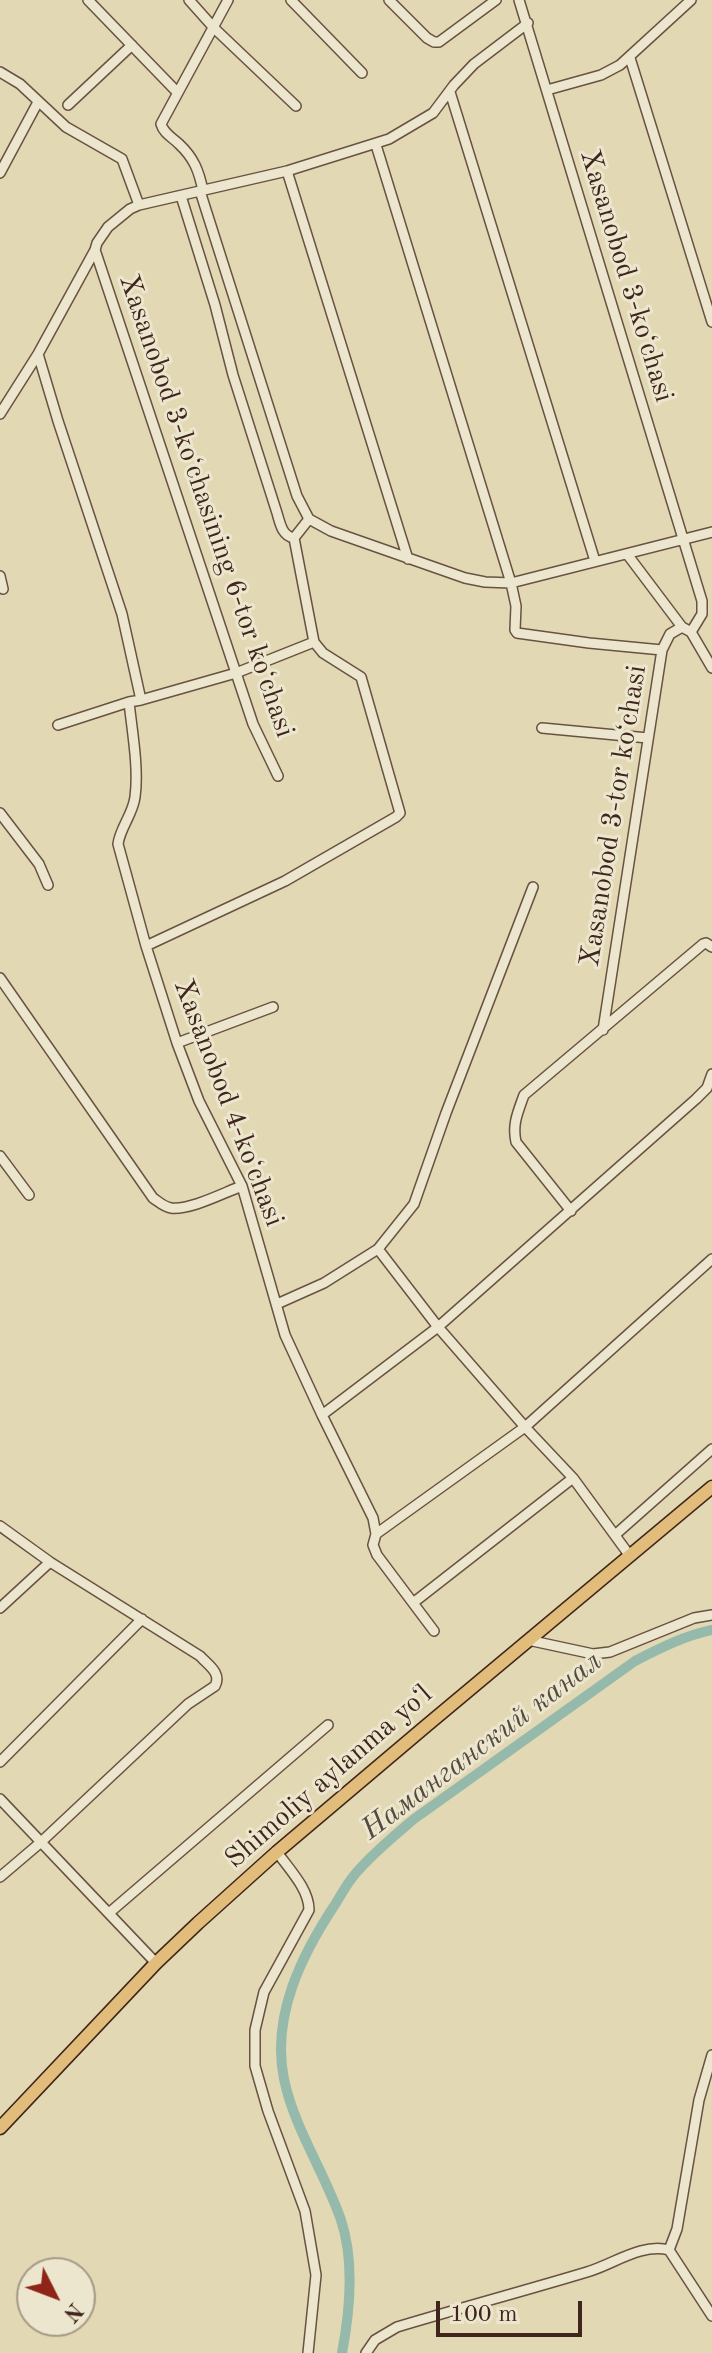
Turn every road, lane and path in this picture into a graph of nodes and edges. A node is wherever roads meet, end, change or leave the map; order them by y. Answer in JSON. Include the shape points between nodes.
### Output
{"nodes":[{"id":1,"x":88,"y":0,"type":"edge"},
{"id":2,"x":189,"y":0,"type":"edge"},
{"id":3,"x":228,"y":0,"type":"edge"},
{"id":4,"x":291,"y":0,"type":"edge"},
{"id":5,"x":389,"y":0,"type":"edge"},
{"id":6,"x":496,"y":0,"type":"edge"},
{"id":7,"x":519,"y":0,"type":"edge"},
{"id":8,"x":691,"y":0,"type":"edge"},
{"id":9,"x":528,"y":23,"type":"junction"},
{"id":10,"x":214,"y":28,"type":"junction"},
{"id":11,"x":132,"y":45,"type":"junction"},
{"id":12,"x":630,"y":58,"type":"junction"},
{"id":13,"x":0,"y":72,"type":"edge"},
{"id":14,"x":362,"y":73,"type":"dead end"},
{"id":15,"x":547,"y":90,"type":"junction"},
{"id":16,"x":177,"y":92,"type":"junction"},
{"id":17,"x":450,"y":92,"type":"junction"},
{"id":18,"x":38,"y":102,"type":"junction"},
{"id":19,"x":68,"y":105,"type":"dead end"},
{"id":20,"x":296,"y":106,"type":"dead end"},
{"id":21,"x":376,"y":145,"type":"junction"},
{"id":22,"x":287,"y":171,"type":"junction"},
{"id":23,"x":0,"y":173,"type":"edge"},
{"id":24,"x":201,"y":191,"type":"junction"},
{"id":25,"x":181,"y":196,"type":"junction"},
{"id":26,"x":139,"y":205,"type":"junction"},
{"id":27,"x":95,"y":250,"type":"junction"},
{"id":28,"x":712,"y":322,"type":"edge"},
{"id":29,"x":38,"y":354,"type":"junction"},
{"id":30,"x":0,"y":414,"type":"edge"},
{"id":31,"x":309,"y":519,"type":"junction"},
{"id":32,"x":712,"y":532,"type":"edge"},
{"id":33,"x":294,"y":538,"type":"junction"},
{"id":34,"x":683,"y":540,"type":"junction"},
{"id":35,"x":627,"y":554,"type":"junction"},
{"id":36,"x":408,"y":559,"type":"junction"},
{"id":37,"x":595,"y":561,"type":"junction"},
{"id":38,"x":0,"y":576,"type":"edge"},
{"id":39,"x":511,"y":583,"type":"junction"},
{"id":40,"x":3,"y":589,"type":"dead end"},
{"id":41,"x":687,"y":630,"type":"junction"},
{"id":42,"x":314,"y":642,"type":"junction"},
{"id":43,"x":662,"y":650,"type":"junction"},
{"id":44,"x":712,"y":668,"type":"edge"},
{"id":45,"x":236,"y":673,"type":"junction"},
{"id":46,"x":141,"y":700,"type":"junction"},
{"id":47,"x":129,"y":702,"type":"junction"},
{"id":48,"x":58,"y":725,"type":"dead end"},
{"id":49,"x":542,"y":728,"type":"dead end"},
{"id":50,"x":648,"y":738,"type":"junction"},
{"id":51,"x":278,"y":776,"type":"dead end"},
{"id":52,"x":0,"y":813,"type":"edge"},
{"id":53,"x":48,"y":885,"type":"dead end"},
{"id":54,"x":533,"y":887,"type":"dead end"},
{"id":55,"x":146,"y":946,"type":"junction"},
{"id":56,"x":712,"y":947,"type":"edge"},
{"id":57,"x":0,"y":978,"type":"edge"},
{"id":58,"x":273,"y":1007,"type":"dead end"},
{"id":59,"x":603,"y":1030,"type":"junction"},
{"id":60,"x":177,"y":1043,"type":"junction"},
{"id":61,"x":712,"y":1074,"type":"edge"},
{"id":62,"x":0,"y":1156,"type":"edge"},
{"id":63,"x":242,"y":1186,"type":"junction"},
{"id":64,"x":29,"y":1195,"type":"dead end"},
{"id":65,"x":571,"y":1211,"type":"junction"},
{"id":66,"x":378,"y":1249,"type":"junction"},
{"id":67,"x":712,"y":1259,"type":"edge"},
{"id":68,"x":277,"y":1304,"type":"junction"},
{"id":69,"x":438,"y":1327,"type":"junction"},
{"id":70,"x":322,"y":1415,"type":"junction"},
{"id":71,"x":525,"y":1427,"type":"junction"},
{"id":72,"x":712,"y":1449,"type":"edge"},
{"id":73,"x":573,"y":1478,"type":"junction"},
{"id":74,"x":712,"y":1487,"type":"edge"},
{"id":75,"x":0,"y":1526,"type":"edge"},
{"id":76,"x":376,"y":1534,"type":"junction"},
{"id":77,"x":615,"y":1535,"type":"junction"},
{"id":78,"x":630,"y":1556,"type":"junction"},
{"id":79,"x":50,"y":1562,"type":"junction"},
{"id":80,"x":413,"y":1603,"type":"junction"},
{"id":81,"x":0,"y":1608,"type":"edge"},
{"id":82,"x":712,"y":1615,"type":"edge"},
{"id":83,"x":142,"y":1619,"type":"junction"},
{"id":84,"x":434,"y":1631,"type":"dead end"},
{"id":85,"x":528,"y":1640,"type":"junction"},
{"id":86,"x":328,"y":1725,"type":"dead end"},
{"id":87,"x":0,"y":1762,"type":"edge"},
{"id":88,"x":0,"y":1799,"type":"edge"},
{"id":89,"x":40,"y":1843,"type":"junction"},
{"id":90,"x":277,"y":1852,"type":"junction"},
{"id":91,"x":0,"y":1877,"type":"edge"},
{"id":92,"x":109,"y":1913,"type":"junction"},
{"id":93,"x":156,"y":1963,"type":"junction"},
{"id":94,"x":712,"y":2055,"type":"edge"},
{"id":95,"x":0,"y":2128,"type":"edge"},
{"id":96,"x":669,"y":2250,"type":"junction"},
{"id":97,"x":712,"y":2316,"type":"edge"},
{"id":98,"x":308,"y":2353,"type":"edge"},
{"id":99,"x":366,"y":2353,"type":"edge"}],
"edges":[{"from":1,"to":11,"type":"street"},
{"from":2,"to":10,"type":"street"},
{"from":3,"to":10,"type":"street"},
{"from":4,"to":14,"type":"street"},
{"from":5,"to":6,"type":"street","via":[[434,42]]},
{"from":7,"to":9,"type":"street","name":"Xasanobod 3-koʻchasi"},
{"from":8,"to":12,"type":"street"},
{"from":9,"to":15,"type":"street","name":"Xasanobod 3-koʻchasi"},
{"from":9,"to":17,"type":"street","via":[[474,64]]},
{"from":10,"to":16,"type":"street"},
{"from":10,"to":20,"type":"street"},
{"from":11,"to":16,"type":"street"},
{"from":11,"to":19,"type":"street"},
{"from":12,"to":15,"type":"street","via":[[608,72]]},
{"from":12,"to":28,"type":"street"},
{"from":13,"to":18,"type":"street"},
{"from":15,"to":34,"type":"street","name":"Xasanobod 3-koʻchasi"},
{"from":16,"to":24,"type":"street","via":[[162,128],[196,164]]},
{"from":17,"to":21,"type":"street","via":[[425,120]]},
{"from":17,"to":37,"type":"street"},
{"from":18,"to":23,"type":"street"},
{"from":18,"to":26,"type":"street","via":[[66,127],[122,159]]},
{"from":21,"to":22,"type":"street"},
{"from":21,"to":39,"type":"street"},
{"from":22,"to":24,"type":"street"},
{"from":22,"to":36,"type":"street"},
{"from":24,"to":25,"type":"street"},
{"from":24,"to":31,"type":"street","via":[[297,496]]},
{"from":25,"to":26,"type":"street"},
{"from":25,"to":33,"type":"street","via":[[277,513],[284,531]]},
{"from":26,"to":27,"type":"street","via":[[108,227]]},
{"from":27,"to":29,"type":"street"},
{"from":27,"to":45,"type":"street","name":"Xasanobod 3-koʻchasining 6-tor koʻchasi"},
{"from":29,"to":30,"type":"street"},
{"from":29,"to":46,"type":"street","via":[[122,614]]},
{"from":31,"to":33,"type":"street"},
{"from":31,"to":36,"type":"street"},
{"from":32,"to":34,"type":"street"},
{"from":33,"to":42,"type":"street"},
{"from":34,"to":35,"type":"street"},
{"from":34,"to":41,"type":"street","name":"Xasanobod 3-koʻchasi","via":[[703,609]]},
{"from":35,"to":37,"type":"street"},
{"from":35,"to":41,"type":"street"},
{"from":36,"to":39,"type":"street","via":[[465,578]]},
{"from":37,"to":39,"type":"street"},
{"from":38,"to":40,"type":"street"},
{"from":39,"to":43,"type":"street","via":[[517,633]]},
{"from":41,"to":43,"type":"street","name":"Xasanobod 3-tor koʻchasi","via":[[670,634]]},
{"from":41,"to":44,"type":"street"},
{"from":42,"to":45,"type":"street"},
{"from":42,"to":55,"type":"street","via":[[361,677],[400,813],[285,881]]},
{"from":43,"to":50,"type":"street","name":"Xasanobod 3-tor koʻchasi"},
{"from":45,"to":46,"type":"street"},
{"from":45,"to":51,"type":"street","name":"Xasanobod 3-koʻchasining 6-tor koʻchasi"},
{"from":46,"to":47,"type":"street"},
{"from":47,"to":48,"type":"street"},
{"from":47,"to":55,"type":"street","name":"Xasanobod 4-koʻchasi","via":[[135,799],[118,844]]},
{"from":49,"to":50,"type":"street"},
{"from":50,"to":59,"type":"street","name":"Xasanobod 3-tor koʻchasi"},
{"from":52,"to":53,"type":"street","via":[[39,864]]},
{"from":54,"to":66,"type":"street","via":[[414,1204]]},
{"from":55,"to":60,"type":"street","name":"Xasanobod 4-koʻchasi"},
{"from":56,"to":59,"type":"street","via":[[703,944]]},
{"from":57,"to":63,"type":"street","via":[[153,1198],[174,1208]]},
{"from":58,"to":60,"type":"street"},
{"from":59,"to":65,"type":"street","via":[[524,1095],[513,1129],[516,1142]]},
{"from":60,"to":63,"type":"street","name":"Xasanobod 4-koʻchasi"},
{"from":61,"to":65,"type":"street","via":[[696,1099]]},
{"from":62,"to":64,"type":"street"},
{"from":63,"to":68,"type":"street","name":"Xasanobod 4-koʻchasi"},
{"from":65,"to":69,"type":"street"},
{"from":66,"to":68,"type":"street","via":[[324,1283]]},
{"from":66,"to":69,"type":"street"},
{"from":67,"to":71,"type":"street"},
{"from":68,"to":70,"type":"street","name":"Xasanobod 4-koʻchasi","via":[[285,1335]]},
{"from":69,"to":70,"type":"street"},
{"from":69,"to":71,"type":"street"},
{"from":70,"to":76,"type":"street","name":"Xasanobod 4-koʻchasi"},
{"from":71,"to":73,"type":"street"},
{"from":71,"to":76,"type":"street"},
{"from":72,"to":77,"type":"street"},
{"from":73,"to":77,"type":"street"},
{"from":73,"to":80,"type":"street"},
{"from":74,"to":78,"type":"main road","name":"Shimoliy aylanma yoʻl"},
{"from":75,"to":79,"type":"street"},
{"from":76,"to":80,"type":"street","name":"Xasanobod 4-koʻchasi","via":[[377,1555]]},
{"from":77,"to":78,"type":"street"},
{"from":78,"to":85,"type":"main road","name":"Shimoliy aylanma yoʻl"},
{"from":79,"to":81,"type":"street"},
{"from":79,"to":83,"type":"street"},
{"from":80,"to":84,"type":"street","name":"Xasanobod 4-koʻchasi"},
{"from":82,"to":85,"type":"street","via":[[610,1652],[593,1654]]},
{"from":83,"to":87,"type":"street"},
{"from":83,"to":89,"type":"street","via":[[200,1656],[216,1672],[217,1682]]},
{"from":85,"to":90,"type":"main road","name":"Shimoliy aylanma yoʻl"},
{"from":86,"to":92,"type":"street"},
{"from":88,"to":89,"type":"street"},
{"from":89,"to":91,"type":"street"},
{"from":89,"to":92,"type":"street"},
{"from":90,"to":93,"type":"main road","name":"Shimoliy aylanma yoʻl"},
{"from":90,"to":98,"type":"street","via":[[309,1900],[309,1910],[264,1992],[255,2030],[255,2066],[305,2211],[316,2275]]},
{"from":92,"to":93,"type":"street"},
{"from":93,"to":95,"type":"main road","name":"Shimoliy aylanma yoʻl"},
{"from":94,"to":96,"type":"street"},
{"from":96,"to":97,"type":"street"},
{"from":96,"to":99,"type":"street","via":[[647,2249],[590,2271],[397,2327],[375,2340]]}]}
